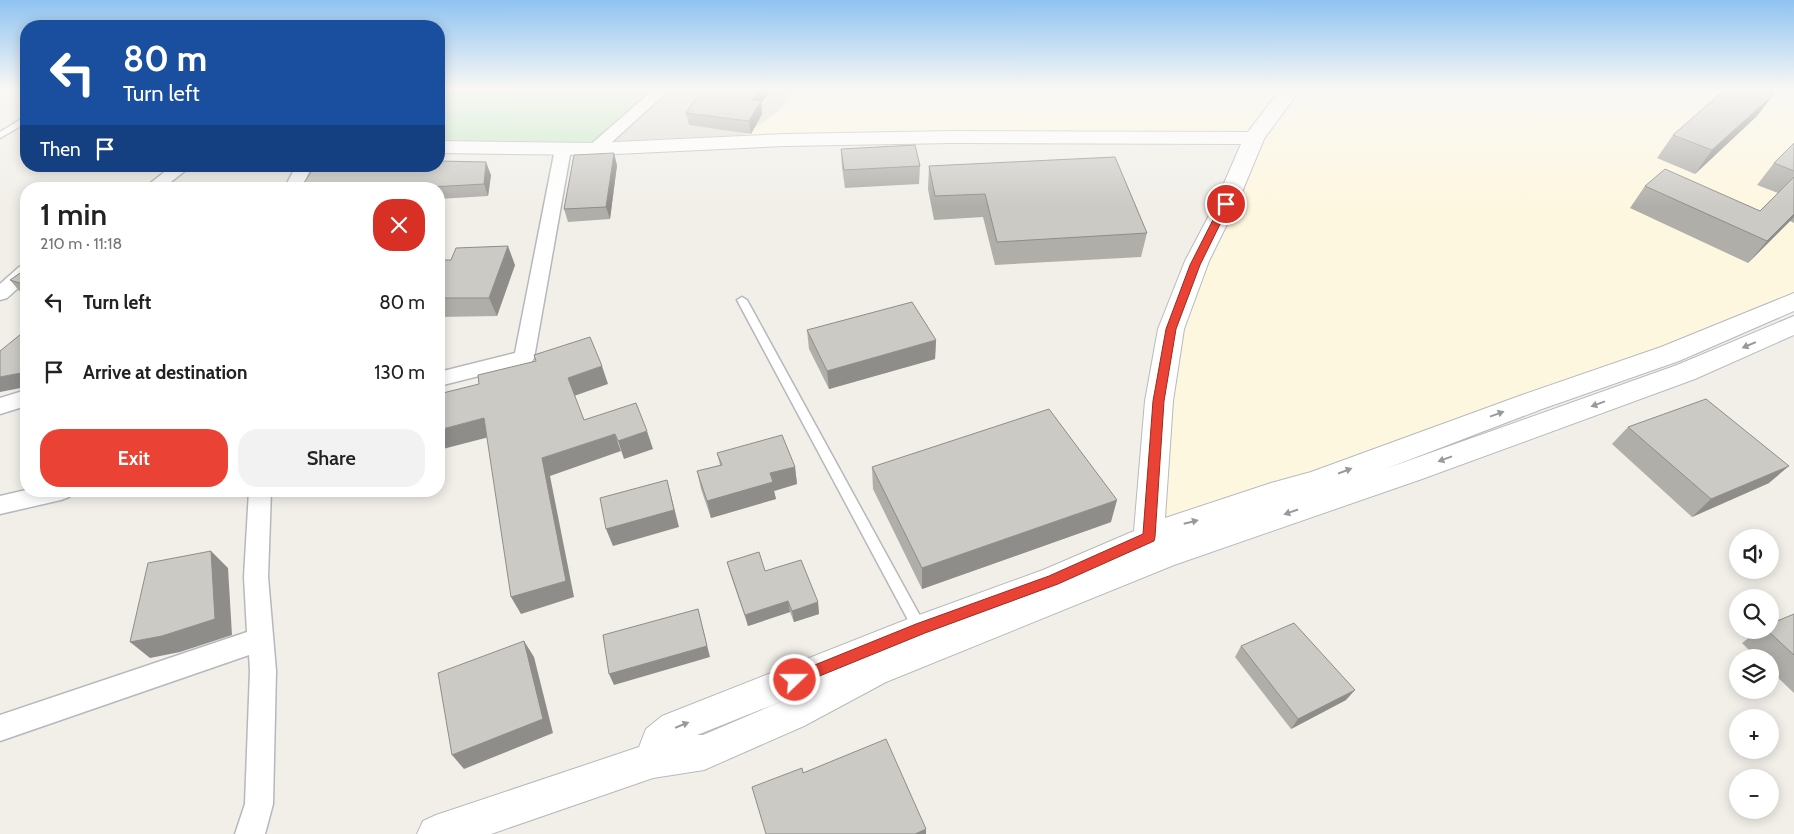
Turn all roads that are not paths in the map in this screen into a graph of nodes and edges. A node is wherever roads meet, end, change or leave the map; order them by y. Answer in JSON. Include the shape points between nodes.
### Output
{"nodes":[{"id":1,"x":619,"y":129,"type":"edge"},
{"id":2,"x":1261,"y":129,"type":"edge"},
{"id":3,"x":1254,"y":138,"type":"junction"},
{"id":4,"x":445,"y":147,"type":"edge"},
{"id":5,"x":563,"y":149,"type":"junction"},
{"id":6,"x":595,"y":150,"type":"junction"},
{"id":7,"x":175,"y":172,"type":"edge"},
{"id":8,"x":161,"y":182,"type":"edge"},
{"id":9,"x":20,"y":276,"type":"edge"},
{"id":10,"x":0,"y":294,"type":"edge"},
{"id":11,"x":742,"y":300,"type":"dead end"},
{"id":12,"x":1794,"y":301,"type":"edge"},
{"id":13,"x":1794,"y":326,"type":"edge"},
{"id":14,"x":445,"y":378,"type":"edge"},
{"id":15,"x":20,"y":400,"type":"edge"},
{"id":16,"x":0,"y":406,"type":"edge"},
{"id":17,"x":35,"y":497,"type":"edge"},
{"id":18,"x":260,"y":497,"type":"edge"},
{"id":19,"x":0,"y":505,"type":"edge"},
{"id":20,"x":1156,"y":546,"type":"junction"},
{"id":21,"x":920,"y":629,"type":"junction"},
{"id":22,"x":261,"y":639,"type":"junction"},
{"id":23,"x":0,"y":728,"type":"edge"},
{"id":24,"x":653,"y":760,"type":"junction"},
{"id":25,"x":455,"y":830,"type":"edge"},
{"id":26,"x":250,"y":834,"type":"edge"}],
"edges":[{"from":1,"to":6,"type":"street"},
{"from":2,"to":3,"type":"main road"},
{"from":3,"to":6,"type":"main road","via":[[785,140]]},
{"from":3,"to":20,"type":"main road","via":[[1195,265],[1171,329],[1159,401]]},
{"from":4,"to":5,"type":"main road"},
{"from":5,"to":6,"type":"main road"},
{"from":5,"to":14,"type":"street","via":[[524,358]]},
{"from":7,"to":8,"type":"street"},
{"from":9,"to":10,"type":"street"},
{"from":11,"to":21,"type":"lane"},
{"from":20,"to":12,"type":"main road","one_way":true,"via":[[1180,525],[1315,483],[1670,354]]},
{"from":13,"to":20,"type":"main road","one_way":true,"via":[[1677,376],[1421,468]]},
{"from":15,"to":16,"type":"street"},
{"from":17,"to":19,"type":"street"},
{"from":18,"to":22,"type":"street","via":[[256,577]]},
{"from":20,"to":21,"type":"main road"},
{"from":20,"to":24,"type":"main road","via":[[874,671],[792,714],[704,752]]},
{"from":24,"to":21,"type":"main road","one_way":true,"via":[[659,742],[674,728]]},
{"from":22,"to":23,"type":"street"},
{"from":22,"to":26,"type":"street","via":[[259,804]]},
{"from":24,"to":25,"type":"main road"}]}
